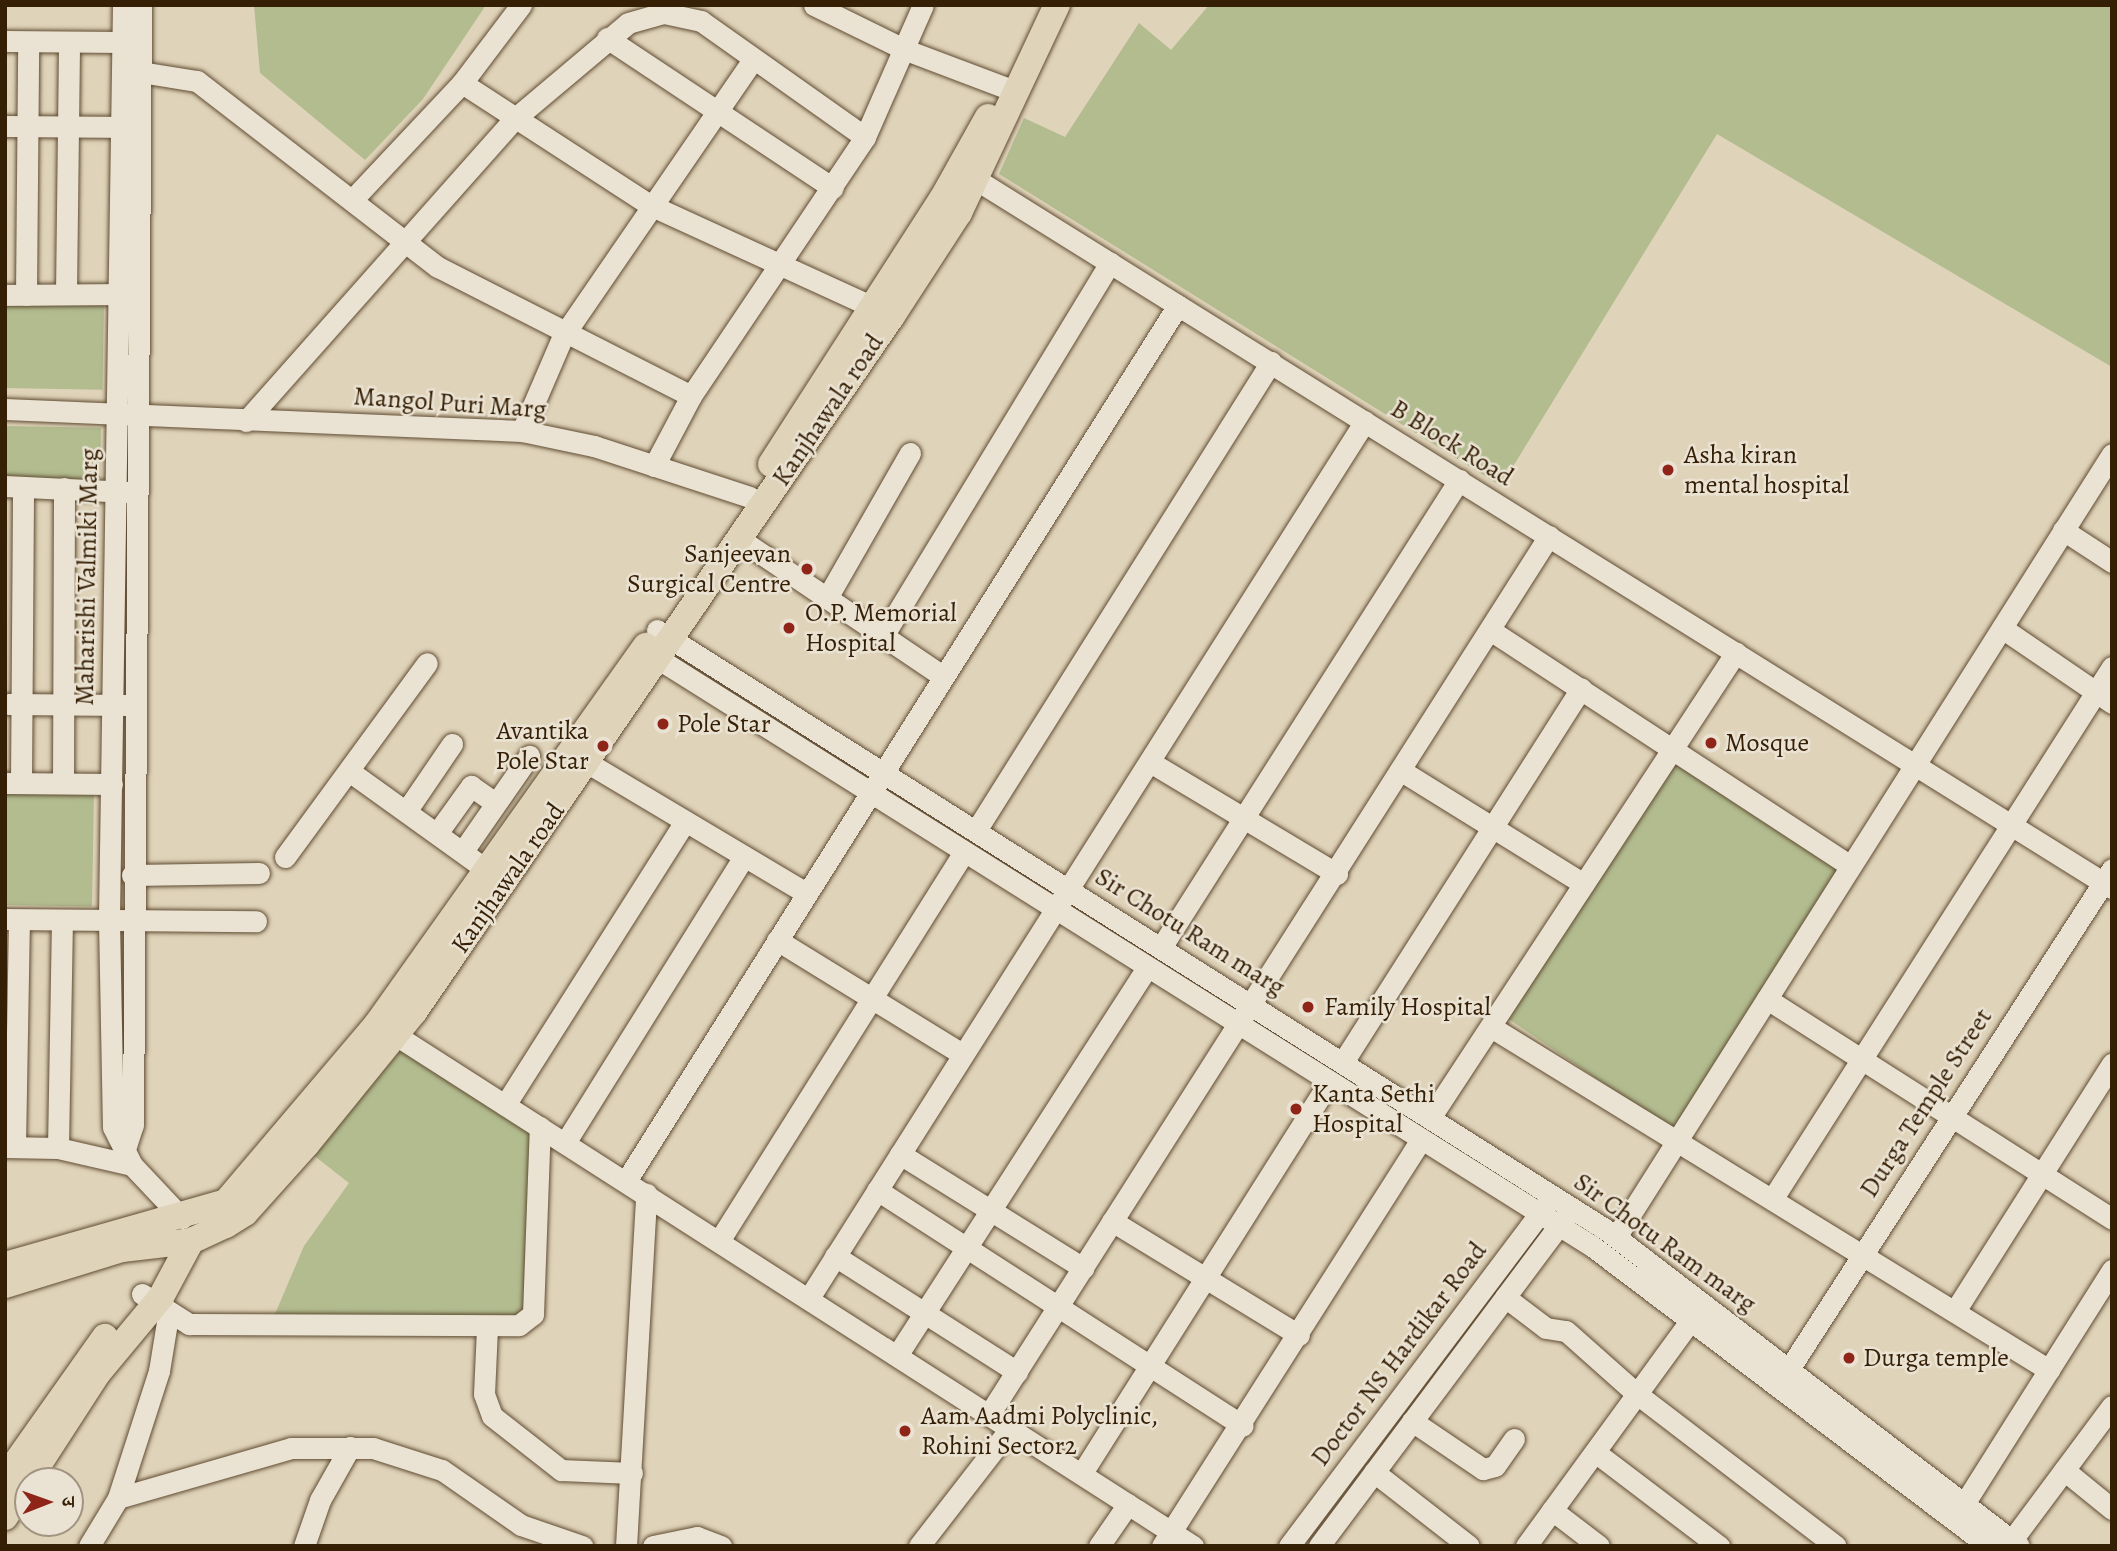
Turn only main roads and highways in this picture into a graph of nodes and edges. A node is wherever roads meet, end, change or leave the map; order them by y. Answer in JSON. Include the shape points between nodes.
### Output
{"nodes":[{"id":1,"x":1042,"y":5,"type":"edge"},
{"id":2,"x":1057,"y":5,"type":"edge"},
{"id":3,"x":968,"y":174,"type":"junction"},
{"id":4,"x":881,"y":311,"type":"junction"},
{"id":5,"x":658,"y":645,"type":"junction"},
{"id":6,"x":496,"y":876,"type":"junction"},
{"id":7,"x":186,"y":1229,"type":"junction"},
{"id":8,"x":5,"y":1265,"type":"edge"},
{"id":9,"x":5,"y":1285,"type":"edge"},
{"id":10,"x":155,"y":1305,"type":"junction"},
{"id":11,"x":37,"y":1467,"type":"edge"},
{"id":12,"x":5,"y":1478,"type":"edge"}],
"edges":[{"from":1,"to":3,"type":"main road","name":"Kanjhawala road"},
{"from":2,"to":3,"type":"main road","name":"Kanjhawala road"},
{"from":3,"to":4,"type":"main road","name":"Kanjhawala road"},
{"from":4,"to":5,"type":"main road","name":"Kanjhawala road","via":[[750,497]]},
{"from":4,"to":5,"type":"main road","name":"Kanjhawala road","via":[[741,540]]},
{"from":5,"to":6,"type":"main road","name":"Kanjhawala road"},
{"from":5,"to":6,"type":"main road","name":"Kanjhawala road","via":[[588,763]]},
{"from":6,"to":7,"type":"main road","name":"Kanjhawala road","via":[[230,1198]]},
{"from":6,"to":7,"type":"main road","name":"Kanjhawala road","via":[[394,1034],[250,1208]]},
{"from":7,"to":8,"type":"main road","via":[[121,1228]]},
{"from":7,"to":9,"type":"main road"},
{"from":7,"to":10,"type":"main road"},
{"from":10,"to":11,"type":"main road","via":[[98,1373]]},
{"from":10,"to":12,"type":"main road","via":[[82,1364]]}]}
